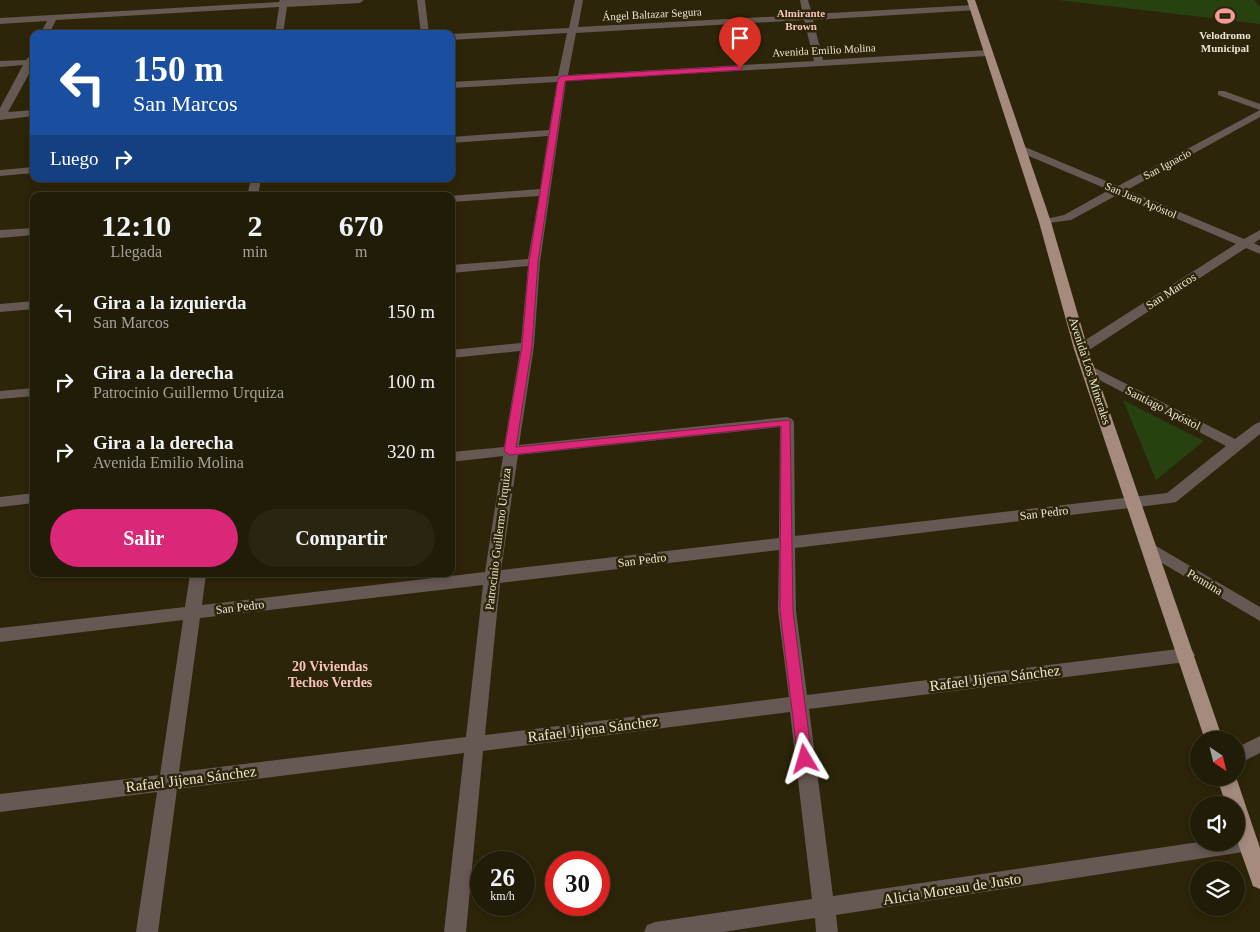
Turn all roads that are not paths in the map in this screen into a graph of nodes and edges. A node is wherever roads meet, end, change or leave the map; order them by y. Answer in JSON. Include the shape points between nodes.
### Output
{"nodes":[{"id":1,"x":360,"y":0,"type":"edge"},
{"id":2,"x":421,"y":0,"type":"edge"},
{"id":3,"x":579,"y":0,"type":"edge"},
{"id":4,"x":804,"y":0,"type":"edge"},
{"id":5,"x":284,"y":2,"type":"edge"},
{"id":6,"x":973,"y":4,"type":"edge"},
{"id":7,"x":808,"y":17,"type":"junction"},
{"id":8,"x":53,"y":18,"type":"junction"},
{"id":9,"x":0,"y":21,"type":"edge"},
{"id":10,"x":574,"y":29,"type":"junction"},
{"id":11,"x":46,"y":30,"type":"edge"},
{"id":12,"x":279,"y":30,"type":"edge"},
{"id":13,"x":425,"y":30,"type":"edge"},
{"id":14,"x":455,"y":37,"type":"edge"},
{"id":15,"x":988,"y":53,"type":"junction"},
{"id":16,"x":30,"y":59,"type":"edge"},
{"id":17,"x":30,"y":63,"type":"edge"},
{"id":18,"x":819,"y":63,"type":"junction"},
{"id":19,"x":0,"y":64,"type":"edge"},
{"id":20,"x":562,"y":79,"type":"junction"},
{"id":21,"x":455,"y":86,"type":"edge"},
{"id":22,"x":1221,"y":93,"type":"dead end"},
{"id":23,"x":1260,"y":106,"type":"edge"},
{"id":24,"x":30,"y":113,"type":"edge"},
{"id":25,"x":1260,"y":114,"type":"edge"},
{"id":26,"x":0,"y":116,"type":"edge"},
{"id":27,"x":553,"y":133,"type":"junction"},
{"id":28,"x":455,"y":140,"type":"edge"},
{"id":29,"x":1021,"y":149,"type":"junction"},
{"id":30,"x":30,"y":170,"type":"edge"},
{"id":31,"x":0,"y":173,"type":"edge"},
{"id":32,"x":1118,"y":190,"type":"junction"},
{"id":33,"x":544,"y":192,"type":"junction"},
{"id":34,"x":455,"y":200,"type":"edge"},
{"id":35,"x":1045,"y":222,"type":"junction"},
{"id":36,"x":30,"y":231,"type":"edge"},
{"id":37,"x":0,"y":234,"type":"edge"},
{"id":38,"x":1260,"y":234,"type":"edge"},
{"id":39,"x":1245,"y":244,"type":"junction"},
{"id":40,"x":1260,"y":250,"type":"edge"},
{"id":41,"x":534,"y":262,"type":"junction"},
{"id":42,"x":455,"y":269,"type":"edge"},
{"id":43,"x":30,"y":305,"type":"edge"},
{"id":44,"x":0,"y":308,"type":"edge"},
{"id":45,"x":527,"y":346,"type":"junction"},
{"id":46,"x":1082,"y":348,"type":"junction"},
{"id":47,"x":455,"y":354,"type":"edge"},
{"id":48,"x":1089,"y":370,"type":"junction"},
{"id":49,"x":30,"y":392,"type":"edge"},
{"id":50,"x":0,"y":395,"type":"edge"},
{"id":51,"x":1260,"y":427,"type":"edge"},
{"id":52,"x":1237,"y":446,"type":"junction"},
{"id":53,"x":510,"y":451,"type":"junction"},
{"id":54,"x":455,"y":457,"type":"edge"},
{"id":55,"x":30,"y":498,"type":"edge"},
{"id":56,"x":0,"y":502,"type":"edge"},
{"id":57,"x":1135,"y":502,"type":"junction"},
{"id":58,"x":787,"y":543,"type":"junction"},
{"id":59,"x":1151,"y":549,"type":"junction"},
{"id":60,"x":198,"y":577,"type":"edge"},
{"id":61,"x":492,"y":578,"type":"junction"},
{"id":62,"x":192,"y":613,"type":"junction"},
{"id":63,"x":1260,"y":615,"type":"edge"},
{"id":64,"x":0,"y":635,"type":"edge"},
{"id":65,"x":1186,"y":655,"type":"junction"},
{"id":66,"x":798,"y":703,"type":"junction"},
{"id":67,"x":1211,"y":731,"type":"edge"},
{"id":68,"x":475,"y":743,"type":"junction"},
{"id":69,"x":1260,"y":744,"type":"edge"},
{"id":70,"x":1245,"y":752,"type":"edge"},
{"id":71,"x":168,"y":781,"type":"junction"},
{"id":72,"x":0,"y":804,"type":"edge"},
{"id":73,"x":1245,"y":832,"type":"edge"},
{"id":74,"x":1249,"y":844,"type":"junction"},
{"id":75,"x":1260,"y":879,"type":"edge"},
{"id":76,"x":824,"y":908,"type":"junction"},
{"id":77,"x":146,"y":932,"type":"edge"},
{"id":78,"x":455,"y":932,"type":"edge"},
{"id":79,"x":655,"y":932,"type":"edge"},
{"id":80,"x":827,"y":932,"type":"edge"}],
"edges":[{"from":1,"to":5,"type":"street"},
{"from":2,"to":13,"type":"street"},
{"from":3,"to":10,"type":"street","name":"Patrocinio Guillermo Urquiza"},
{"from":4,"to":7,"type":"street"},
{"from":5,"to":8,"type":"street"},
{"from":5,"to":12,"type":"street"},
{"from":6,"to":7,"type":"street","name":"Ángel Baltazar Segura"},
{"from":6,"to":15,"type":"main road","name":"Avenida Los Minerales"},
{"from":7,"to":10,"type":"street","name":"Ángel Baltazar Segura"},
{"from":7,"to":18,"type":"street"},
{"from":8,"to":9,"type":"street"},
{"from":8,"to":11,"type":"street"},
{"from":10,"to":14,"type":"street","name":"Ángel Baltazar Segura"},
{"from":10,"to":20,"type":"street","name":"Patrocinio Guillermo Urquiza"},
{"from":15,"to":18,"type":"street","name":"Avenida Emilio Molina"},
{"from":15,"to":29,"type":"main road","name":"Avenida Los Minerales"},
{"from":16,"to":19,"type":"street"},
{"from":17,"to":26,"type":"street"},
{"from":18,"to":20,"type":"street","name":"Avenida Emilio Molina"},
{"from":20,"to":21,"type":"street","name":"Avenida Emilio Molina"},
{"from":20,"to":27,"type":"street","name":"Patrocinio Guillermo Urquiza"},
{"from":22,"to":23,"type":"street"},
{"from":24,"to":26,"type":"street"},
{"from":25,"to":32,"type":"street","name":"San Ignacio"},
{"from":27,"to":28,"type":"street"},
{"from":27,"to":33,"type":"street","name":"Patrocinio Guillermo Urquiza"},
{"from":29,"to":32,"type":"street","name":"San Juan Apóstol"},
{"from":29,"to":35,"type":"main road","name":"Avenida Los Minerales"},
{"from":30,"to":31,"type":"street"},
{"from":32,"to":35,"type":"street","name":"San Ignacio","via":[[1067,218]]},
{"from":32,"to":39,"type":"street","name":"San Juan Apóstol"},
{"from":33,"to":34,"type":"street"},
{"from":33,"to":41,"type":"street","name":"Patrocinio Guillermo Urquiza"},
{"from":35,"to":46,"type":"main road","name":"Avenida Los Minerales"},
{"from":36,"to":37,"type":"street"},
{"from":38,"to":39,"type":"street","name":"San Marcos"},
{"from":39,"to":40,"type":"street","name":"San Juan Apóstol"},
{"from":39,"to":46,"type":"street","name":"San Marcos"},
{"from":41,"to":42,"type":"street"},
{"from":41,"to":45,"type":"street","name":"Patrocinio Guillermo Urquiza"},
{"from":43,"to":44,"type":"street"},
{"from":45,"to":47,"type":"street"},
{"from":45,"to":53,"type":"street","name":"Patrocinio Guillermo Urquiza"},
{"from":46,"to":48,"type":"main road","name":"Avenida Los Minerales"},
{"from":48,"to":52,"type":"street","name":"Santiago Apóstol"},
{"from":48,"to":57,"type":"main road","name":"Avenida Los Minerales"},
{"from":49,"to":50,"type":"street"},
{"from":51,"to":52,"type":"street","name":"San Pedro"},
{"from":52,"to":57,"type":"street","name":"San Pedro","via":[[1171,498]]},
{"from":53,"to":54,"type":"street"},
{"from":53,"to":58,"type":"street","via":[[787,422]]},
{"from":53,"to":61,"type":"street","name":"Patrocinio Guillermo Urquiza"},
{"from":55,"to":56,"type":"street"},
{"from":57,"to":58,"type":"street","name":"San Pedro"},
{"from":57,"to":59,"type":"main road","name":"Avenida Los Minerales"},
{"from":58,"to":61,"type":"street","name":"San Pedro"},
{"from":58,"to":66,"type":"street","via":[[786,611]]},
{"from":59,"to":63,"type":"street","name":"Pennina"},
{"from":59,"to":65,"type":"main road","name":"Avenida Los Minerales"},
{"from":60,"to":62,"type":"street"},
{"from":61,"to":62,"type":"street","name":"San Pedro"},
{"from":61,"to":68,"type":"street","name":"Patrocinio Guillermo Urquiza"},
{"from":62,"to":64,"type":"street","name":"San Pedro"},
{"from":62,"to":71,"type":"street"},
{"from":65,"to":66,"type":"street","name":"Rafael Jijena Sánchez"},
{"from":65,"to":67,"type":"main road","name":"Avenida Los Minerales"},
{"from":66,"to":68,"type":"street","name":"Rafael Jijena Sánchez"},
{"from":66,"to":76,"type":"street"},
{"from":68,"to":71,"type":"street","name":"Rafael Jijena Sánchez"},
{"from":68,"to":78,"type":"street","name":"Patrocinio Guillermo Urquiza"},
{"from":69,"to":70,"type":"street"},
{"from":71,"to":72,"type":"street","name":"Rafael Jijena Sánchez"},
{"from":71,"to":77,"type":"street"},
{"from":73,"to":74,"type":"main road"},
{"from":74,"to":75,"type":"main road"},
{"from":74,"to":76,"type":"street","name":"Alicia Moreau de Justo"},
{"from":76,"to":79,"type":"street","name":"Alicia Moreau de Justo"},
{"from":76,"to":80,"type":"street"}]}
